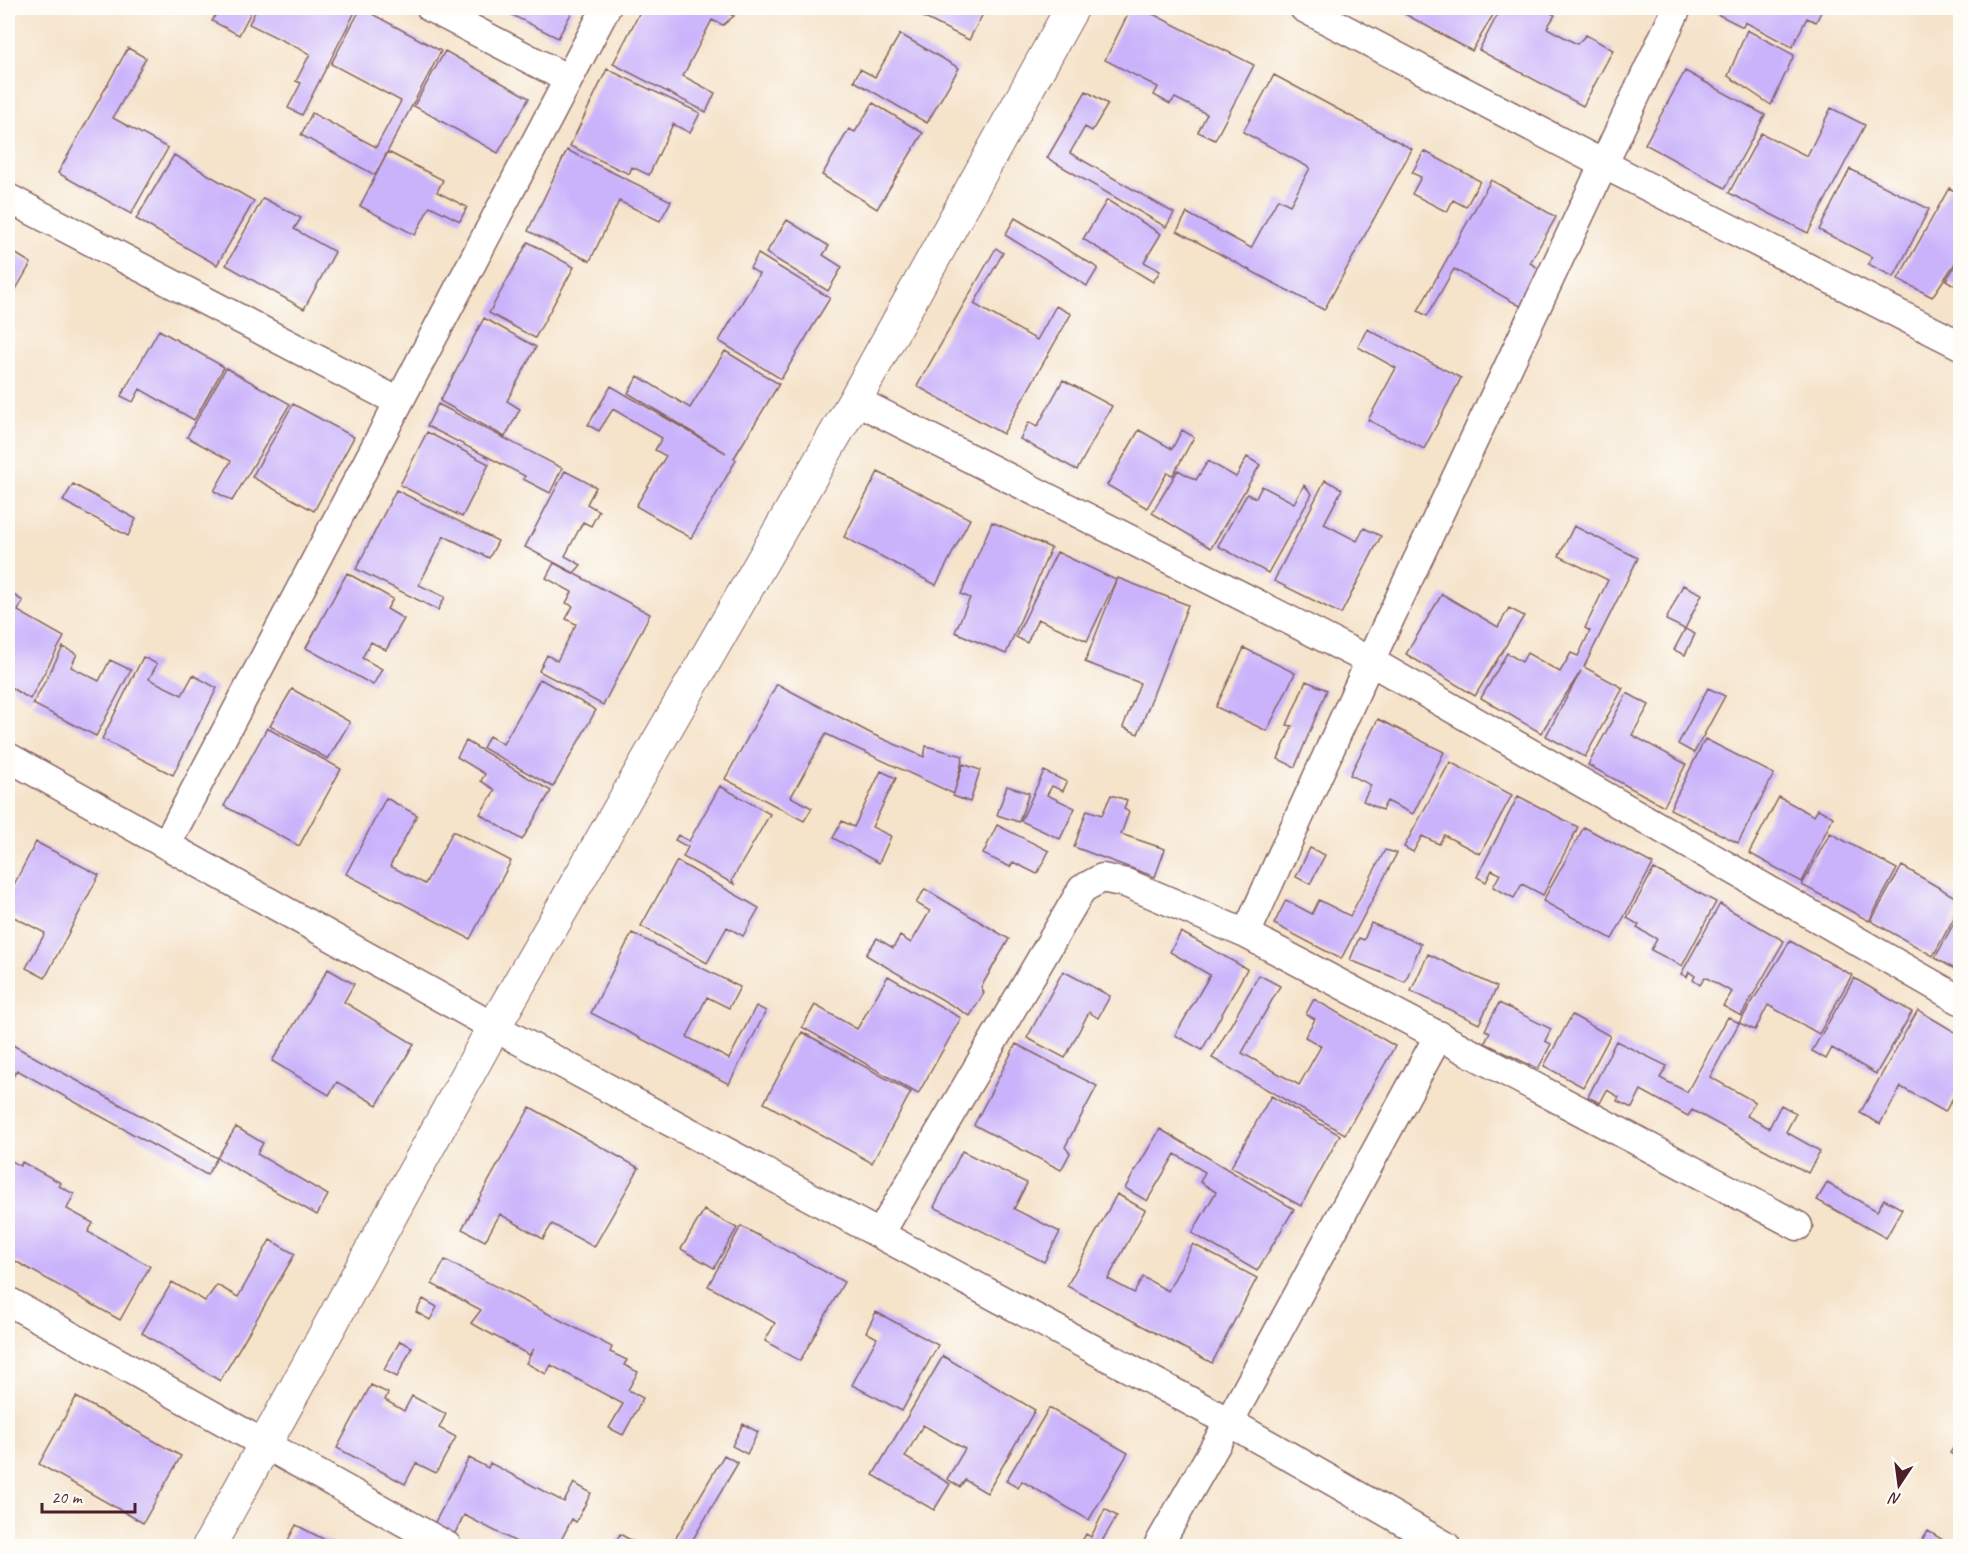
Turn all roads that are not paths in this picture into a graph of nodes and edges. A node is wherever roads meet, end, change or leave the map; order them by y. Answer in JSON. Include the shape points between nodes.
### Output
{"nodes":[{"id":1,"x":430,"y":8,"type":"edge"},
{"id":2,"x":606,"y":8,"type":"edge"},
{"id":3,"x":1072,"y":8,"type":"edge"},
{"id":4,"x":1304,"y":8,"type":"edge"},
{"id":5,"x":1677,"y":8,"type":"edge"},
{"id":6,"x":568,"y":79,"type":"junction"},
{"id":7,"x":1605,"y":165,"type":"junction"},
{"id":8,"x":8,"y":198,"type":"edge"},
{"id":9,"x":1960,"y":345,"type":"edge"},
{"id":10,"x":855,"y":400,"type":"junction"},
{"id":11,"x":399,"y":402,"type":"junction"},
{"id":12,"x":1370,"y":661,"type":"junction"},
{"id":13,"x":8,"y":757,"type":"edge"},
{"id":14,"x":166,"y":845,"type":"junction"},
{"id":15,"x":1246,"y":934,"type":"junction"},
{"id":16,"x":1960,"y":1000,"type":"edge"},
{"id":17,"x":494,"y":1027,"type":"junction"},
{"id":18,"x":1439,"y":1035,"type":"junction"},
{"id":19,"x":1798,"y":1226,"type":"dead end"},
{"id":20,"x":880,"y":1234,"type":"junction"},
{"id":21,"x":8,"y":1300,"type":"edge"},
{"id":22,"x":1229,"y":1422,"type":"junction"},
{"id":23,"x":265,"y":1445,"type":"junction"},
{"id":24,"x":209,"y":1546,"type":"edge"},
{"id":25,"x":447,"y":1546,"type":"edge"},
{"id":26,"x":1158,"y":1546,"type":"edge"},
{"id":27,"x":1446,"y":1546,"type":"edge"}],
"edges":[{"from":1,"to":6,"type":"street"},
{"from":2,"to":6,"type":"street"},
{"from":3,"to":10,"type":"street"},
{"from":4,"to":7,"type":"street"},
{"from":5,"to":7,"type":"street"},
{"from":6,"to":11,"type":"street"},
{"from":7,"to":9,"type":"street"},
{"from":7,"to":12,"type":"street"},
{"from":8,"to":11,"type":"street"},
{"from":10,"to":12,"type":"street"},
{"from":10,"to":17,"type":"street"},
{"from":11,"to":14,"type":"street"},
{"from":12,"to":15,"type":"street"},
{"from":12,"to":16,"type":"street"},
{"from":13,"to":14,"type":"street"},
{"from":14,"to":17,"type":"street"},
{"from":15,"to":18,"type":"street"},
{"from":15,"to":20,"type":"street","via":[[1126,883],[1102,878],[1082,889]]},
{"from":17,"to":20,"type":"street"},
{"from":17,"to":23,"type":"street"},
{"from":18,"to":19,"type":"street"},
{"from":18,"to":22,"type":"street"},
{"from":20,"to":22,"type":"street"},
{"from":21,"to":23,"type":"street"},
{"from":22,"to":26,"type":"street"},
{"from":22,"to":27,"type":"street"},
{"from":23,"to":24,"type":"street"},
{"from":23,"to":25,"type":"street"}]}
